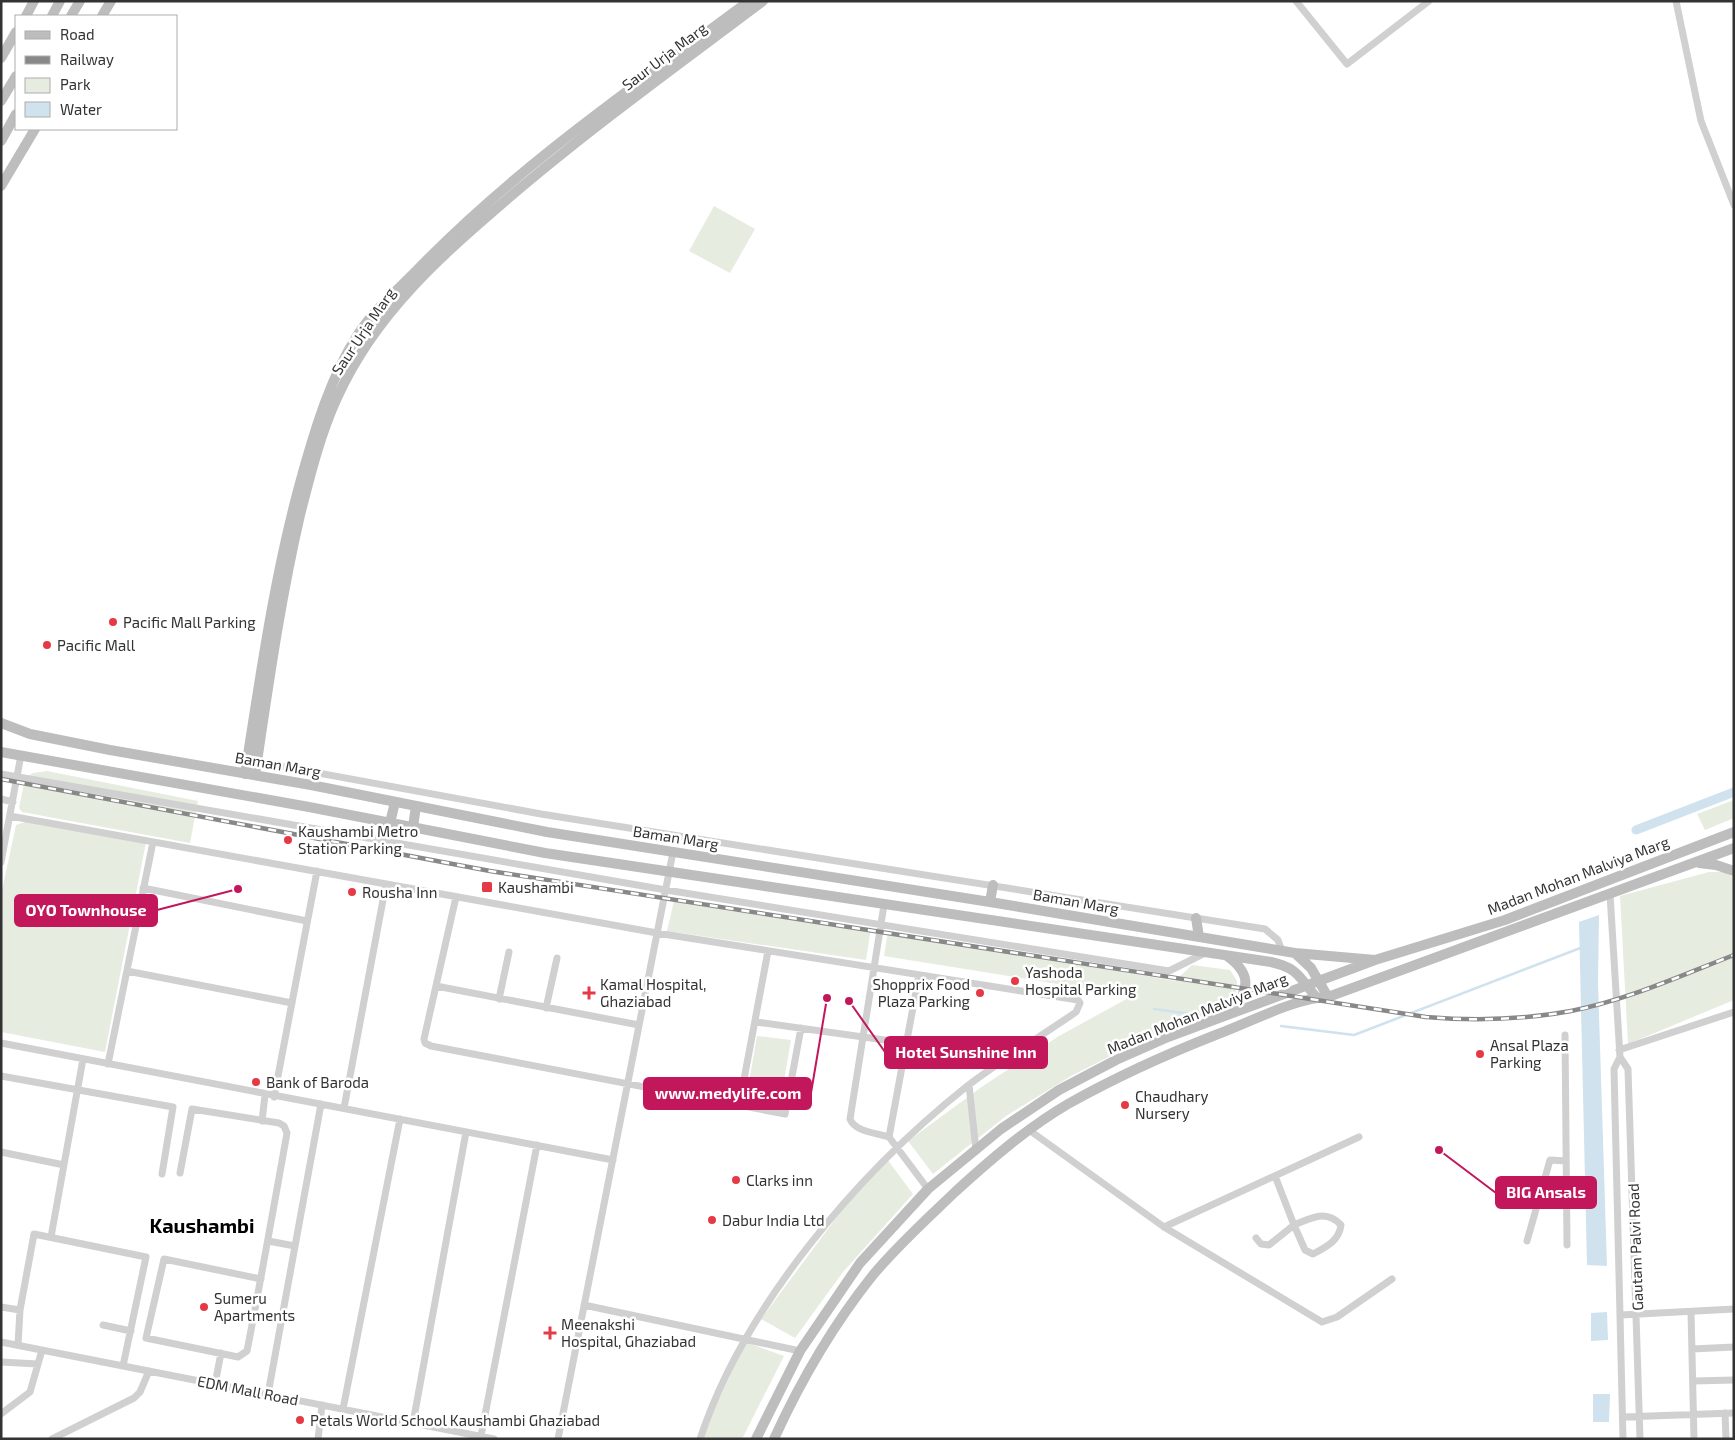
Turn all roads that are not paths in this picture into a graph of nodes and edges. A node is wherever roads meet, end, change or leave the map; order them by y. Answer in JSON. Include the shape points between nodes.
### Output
{"nodes":[{"id":1,"x":34,"y":1,"type":"edge"},
{"id":2,"x":60,"y":1,"type":"edge"},
{"id":3,"x":80,"y":1,"type":"edge"},
{"id":4,"x":111,"y":1,"type":"edge"},
{"id":5,"x":749,"y":1,"type":"edge"},
{"id":6,"x":763,"y":1,"type":"edge"},
{"id":7,"x":1296,"y":1,"type":"edge"},
{"id":8,"x":1429,"y":1,"type":"edge"},
{"id":9,"x":1676,"y":1,"type":"edge"},
{"id":10,"x":27,"y":15,"type":"edge"},
{"id":11,"x":53,"y":15,"type":"edge"},
{"id":12,"x":72,"y":15,"type":"edge"},
{"id":13,"x":103,"y":15,"type":"edge"},
{"id":14,"x":15,"y":34,"type":"edge"},
{"id":15,"x":1,"y":58,"type":"edge"},
{"id":16,"x":15,"y":78,"type":"edge"},
{"id":17,"x":1,"y":100,"type":"edge"},
{"id":18,"x":15,"y":116,"type":"edge"},
{"id":19,"x":34,"y":130,"type":"edge"},
{"id":20,"x":1,"y":141,"type":"edge"},
{"id":21,"x":1,"y":186,"type":"edge"},
{"id":22,"x":498,"y":200,"type":"junction"},
{"id":23,"x":1734,"y":205,"type":"edge"},
{"id":24,"x":1,"y":723,"type":"edge"},
{"id":25,"x":1,"y":732,"type":"edge"},
{"id":26,"x":30,"y":734,"type":"junction"},
{"id":27,"x":1,"y":752,"type":"edge"},
{"id":28,"x":21,"y":755,"type":"junction"},
{"id":29,"x":252,"y":761,"type":"junction"},
{"id":30,"x":1,"y":774,"type":"edge"},
{"id":31,"x":250,"y":775,"type":"junction"},
{"id":32,"x":17,"y":778,"type":"junction"},
{"id":33,"x":1,"y":800,"type":"edge"},
{"id":34,"x":13,"y":802,"type":"junction"},
{"id":35,"x":395,"y":802,"type":"junction"},
{"id":36,"x":416,"y":806,"type":"junction"},
{"id":37,"x":10,"y":816,"type":"junction"},
{"id":38,"x":390,"y":823,"type":"junction"},
{"id":39,"x":412,"y":827,"type":"junction"},
{"id":40,"x":1730,"y":833,"type":"edge"},
{"id":41,"x":153,"y":842,"type":"junction"},
{"id":42,"x":1734,"y":847,"type":"edge"},
{"id":43,"x":674,"y":852,"type":"junction"},
{"id":44,"x":1,"y":862,"type":"edge"},
{"id":45,"x":1695,"y":863,"type":"junction"},
{"id":46,"x":317,"y":871,"type":"junction"},
{"id":47,"x":1734,"y":871,"type":"edge"},
{"id":48,"x":669,"y":872,"type":"junction"},
{"id":49,"x":386,"y":884,"type":"junction"},
{"id":50,"x":993,"y":885,"type":"junction"},
{"id":51,"x":143,"y":888,"type":"junction"},
{"id":52,"x":666,"y":890,"type":"junction"},
{"id":53,"x":921,"y":891,"type":"junction"},
{"id":54,"x":937,"y":894,"type":"junction"},
{"id":55,"x":1610,"y":894,"type":"junction"},
{"id":56,"x":456,"y":896,"type":"junction"},
{"id":57,"x":990,"y":902,"type":"junction"},
{"id":58,"x":884,"y":905,"type":"junction"},
{"id":59,"x":918,"y":910,"type":"junction"},
{"id":60,"x":954,"y":915,"type":"junction"},
{"id":61,"x":1196,"y":918,"type":"junction"},
{"id":62,"x":307,"y":921,"type":"junction"},
{"id":63,"x":881,"y":924,"type":"junction"},
{"id":64,"x":657,"y":933,"type":"junction"},
{"id":65,"x":1199,"y":937,"type":"junction"},
{"id":66,"x":768,"y":950,"type":"junction"},
{"id":67,"x":1282,"y":951,"type":"junction"},
{"id":68,"x":508,"y":952,"type":"dead end"},
{"id":69,"x":1206,"y":953,"type":"junction"},
{"id":70,"x":1295,"y":953,"type":"junction"},
{"id":71,"x":1226,"y":956,"type":"junction"},
{"id":72,"x":556,"y":958,"type":"dead end"},
{"id":73,"x":1375,"y":960,"type":"junction"},
{"id":74,"x":874,"y":967,"type":"junction"},
{"id":75,"x":127,"y":971,"type":"junction"},
{"id":76,"x":920,"y":975,"type":"junction"},
{"id":77,"x":1318,"y":981,"type":"junction"},
{"id":78,"x":1306,"y":985,"type":"junction"},
{"id":79,"x":436,"y":986,"type":"junction"},
{"id":80,"x":1316,"y":997,"type":"junction"},
{"id":81,"x":1328,"y":997,"type":"junction"},
{"id":82,"x":499,"y":999,"type":"junction"},
{"id":83,"x":292,"y":1003,"type":"junction"},
{"id":84,"x":546,"y":1008,"type":"junction"},
{"id":85,"x":1233,"y":1012,"type":"junction"},
{"id":86,"x":1734,"y":1012,"type":"edge"},
{"id":87,"x":756,"y":1022,"type":"junction"},
{"id":88,"x":639,"y":1025,"type":"junction"},
{"id":89,"x":801,"y":1028,"type":"junction"},
{"id":90,"x":1565,"y":1034,"type":"dead end"},
{"id":91,"x":862,"y":1036,"type":"junction"},
{"id":92,"x":1,"y":1043,"type":"edge"},
{"id":93,"x":906,"y":1043,"type":"junction"},
{"id":94,"x":1619,"y":1054,"type":"junction"},
{"id":95,"x":83,"y":1059,"type":"junction"},
{"id":96,"x":108,"y":1064,"type":"junction"},
{"id":97,"x":1,"y":1076,"type":"edge"},
{"id":98,"x":628,"y":1084,"type":"junction"},
{"id":99,"x":969,"y":1085,"type":"junction"},
{"id":100,"x":78,"y":1090,"type":"junction"},
{"id":101,"x":265,"y":1095,"type":"junction"},
{"id":102,"x":274,"y":1096,"type":"junction"},
{"id":103,"x":321,"y":1104,"type":"junction"},
{"id":104,"x":739,"y":1106,"type":"junction"},
{"id":105,"x":344,"y":1108,"type":"junction"},
{"id":106,"x":400,"y":1119,"type":"junction"},
{"id":107,"x":262,"y":1121,"type":"junction"},
{"id":108,"x":1029,"y":1130,"type":"junction"},
{"id":109,"x":466,"y":1132,"type":"junction"},
{"id":110,"x":889,"y":1137,"type":"junction"},
{"id":111,"x":1359,"y":1138,"type":"dead end"},
{"id":112,"x":537,"y":1146,"type":"junction"},
{"id":113,"x":897,"y":1147,"type":"junction"},
{"id":114,"x":976,"y":1150,"type":"junction"},
{"id":115,"x":1,"y":1152,"type":"edge"},
{"id":116,"x":613,"y":1160,"type":"junction"},
{"id":117,"x":1566,"y":1161,"type":"junction"},
{"id":118,"x":64,"y":1165,"type":"junction"},
{"id":119,"x":180,"y":1173,"type":"dead end"},
{"id":120,"x":162,"y":1174,"type":"dead end"},
{"id":121,"x":1274,"y":1176,"type":"junction"},
{"id":122,"x":928,"y":1189,"type":"junction"},
{"id":123,"x":1294,"y":1225,"type":"junction"},
{"id":124,"x":1164,"y":1227,"type":"junction"},
{"id":125,"x":51,"y":1237,"type":"junction"},
{"id":126,"x":1256,"y":1238,"type":"dead end"},
{"id":127,"x":268,"y":1241,"type":"junction"},
{"id":128,"x":1527,"y":1241,"type":"dead end"},
{"id":129,"x":1567,"y":1245,"type":"dead end"},
{"id":130,"x":295,"y":1246,"type":"junction"},
{"id":131,"x":875,"y":1247,"type":"junction"},
{"id":132,"x":889,"y":1258,"type":"junction"},
{"id":133,"x":261,"y":1279,"type":"junction"},
{"id":134,"x":1392,"y":1279,"type":"dead end"},
{"id":135,"x":584,"y":1305,"type":"junction"},
{"id":136,"x":1,"y":1307,"type":"edge"},
{"id":137,"x":1734,"y":1309,"type":"edge"},
{"id":138,"x":20,"y":1310,"type":"junction"},
{"id":139,"x":1691,"y":1312,"type":"junction"},
{"id":140,"x":1621,"y":1315,"type":"junction"},
{"id":141,"x":1636,"y":1315,"type":"junction"},
{"id":142,"x":103,"y":1325,"type":"dead end"},
{"id":143,"x":131,"y":1331,"type":"junction"},
{"id":144,"x":746,"y":1339,"type":"junction"},
{"id":145,"x":1,"y":1342,"type":"edge"},
{"id":146,"x":18,"y":1345,"type":"junction"},
{"id":147,"x":1734,"y":1347,"type":"edge"},
{"id":148,"x":1692,"y":1349,"type":"junction"},
{"id":149,"x":42,"y":1350,"type":"junction"},
{"id":150,"x":800,"y":1351,"type":"junction"},
{"id":151,"x":221,"y":1353,"type":"junction"},
{"id":152,"x":1,"y":1362,"type":"edge"},
{"id":153,"x":38,"y":1364,"type":"junction"},
{"id":154,"x":123,"y":1366,"type":"junction"},
{"id":155,"x":149,"y":1371,"type":"junction"},
{"id":156,"x":1734,"y":1380,"type":"edge"},
{"id":157,"x":1693,"y":1381,"type":"junction"},
{"id":158,"x":215,"y":1384,"type":"junction"},
{"id":159,"x":268,"y":1394,"type":"junction"},
{"id":160,"x":322,"y":1405,"type":"junction"},
{"id":161,"x":343,"y":1409,"type":"junction"},
{"id":162,"x":1725,"y":1413,"type":"junction"},
{"id":163,"x":1734,"y":1413,"type":"edge"},
{"id":164,"x":1,"y":1414,"type":"edge"},
{"id":165,"x":1694,"y":1414,"type":"junction"},
{"id":166,"x":1623,"y":1417,"type":"junction"},
{"id":167,"x":1640,"y":1417,"type":"junction"},
{"id":168,"x":413,"y":1423,"type":"junction"},
{"id":169,"x":481,"y":1436,"type":"junction"},
{"id":170,"x":52,"y":1439,"type":"edge"},
{"id":171,"x":318,"y":1439,"type":"edge"},
{"id":172,"x":494,"y":1439,"type":"edge"},
{"id":173,"x":558,"y":1439,"type":"edge"},
{"id":174,"x":700,"y":1439,"type":"edge"},
{"id":175,"x":756,"y":1439,"type":"edge"},
{"id":176,"x":774,"y":1439,"type":"edge"},
{"id":177,"x":1623,"y":1439,"type":"edge"},
{"id":178,"x":1640,"y":1439,"type":"edge"},
{"id":179,"x":1694,"y":1439,"type":"edge"},
{"id":180,"x":1726,"y":1439,"type":"edge"}],
"edges":[{"from":1,"to":10,"type":"main road"},
{"from":2,"to":11,"type":"main road"},
{"from":3,"to":12,"type":"main road"},
{"from":4,"to":13,"type":"main road"},
{"from":5,"to":22,"type":"main road","name":"Saur Urja Marg","via":[[566,138]]},
{"from":6,"to":22,"type":"main road","name":"Saur Urja Marg"},
{"from":7,"to":8,"type":"street","via":[[1347,64]]},
{"from":9,"to":23,"type":"street","via":[[1701,121]]},
{"from":14,"to":15,"type":"main road"},
{"from":16,"to":17,"type":"main road"},
{"from":18,"to":20,"type":"main road"},
{"from":19,"to":21,"type":"main road"},
{"from":22,"to":29,"type":"main road","name":"Saur Urja Marg","via":[[453,234],[373,314],[357,335],[337,376],[312,440],[280,560]]},
{"from":24,"to":26,"type":"main road","name":"Baman Marg"},
{"from":25,"to":26,"type":"main road"},
{"from":26,"to":31,"type":"main road","name":"Baman Marg"},
{"from":27,"to":28,"type":"main road","name":"Baman Marg"},
{"from":28,"to":32,"type":"street"},
{"from":28,"to":38,"type":"main road","name":"Baman Marg"},
{"from":29,"to":31,"type":"main road","name":"Saur Urja Marg"},
{"from":29,"to":50,"type":"street","via":[[541,814]]},
{"from":30,"to":32,"type":"street"},
{"from":31,"to":35,"type":"main road","name":"Baman Marg"},
{"from":32,"to":34,"type":"street"},
{"from":32,"to":52,"type":"street"},
{"from":33,"to":34,"type":"street"},
{"from":34,"to":37,"type":"street"},
{"from":35,"to":36,"type":"main road","name":"Baman Marg"},
{"from":35,"to":38,"type":"main road"},
{"from":36,"to":39,"type":"main road"},
{"from":36,"to":43,"type":"main road","name":"Baman Marg","via":[[547,832]]},
{"from":37,"to":41,"type":"street"},
{"from":37,"to":44,"type":"street"},
{"from":38,"to":39,"type":"main road","name":"Baman Marg"},
{"from":39,"to":48,"type":"main road","name":"Baman Marg","via":[[545,853]]},
{"from":40,"to":42,"type":"main road"},
{"from":40,"to":73,"type":"main road","name":"Madan Mohan Malviya Marg","via":[[1505,920]]},
{"from":41,"to":46,"type":"street"},
{"from":41,"to":51,"type":"street"},
{"from":42,"to":45,"type":"main road","name":"Madan Mohan Malviya Marg"},
{"from":43,"to":48,"type":"street"},
{"from":43,"to":53,"type":"main road","name":"Baman Marg"},
{"from":45,"to":47,"type":"main road"},
{"from":45,"to":55,"type":"main road","name":"Madan Mohan Malviya Marg"},
{"from":46,"to":49,"type":"street"},
{"from":46,"to":62,"type":"street"},
{"from":48,"to":52,"type":"street"},
{"from":48,"to":58,"type":"main road","name":"Baman Marg"},
{"from":49,"to":56,"type":"street"},
{"from":49,"to":105,"type":"street"},
{"from":50,"to":57,"type":"main road"},
{"from":50,"to":61,"type":"street"},
{"from":51,"to":62,"type":"street"},
{"from":51,"to":75,"type":"street"},
{"from":52,"to":63,"type":"street"},
{"from":52,"to":64,"type":"street"},
{"from":53,"to":54,"type":"main road","name":"Baman Marg"},
{"from":53,"to":59,"type":"main road"},
{"from":54,"to":57,"type":"main road","name":"Baman Marg"},
{"from":54,"to":60,"type":"main road"},
{"from":55,"to":81,"type":"main road","name":"Madan Mohan Malviya Marg"},
{"from":55,"to":94,"type":"street","name":"Gautam Palvi Road"},
{"from":56,"to":64,"type":"street"},
{"from":56,"to":79,"type":"street"},
{"from":57,"to":65,"type":"main road","name":"Baman Marg"},
{"from":58,"to":59,"type":"main road","name":"Baman Marg"},
{"from":58,"to":63,"type":"street"},
{"from":59,"to":60,"type":"main road","name":"Baman Marg"},
{"from":60,"to":69,"type":"main road","name":"Baman Marg"},
{"from":61,"to":65,"type":"main road"},
{"from":61,"to":67,"type":"street","via":[[1265,929],[1278,940]]},
{"from":62,"to":83,"type":"street"},
{"from":63,"to":69,"type":"street","via":[[1169,970]]},
{"from":63,"to":74,"type":"street"},
{"from":64,"to":66,"type":"street"},
{"from":64,"to":88,"type":"street"},
{"from":65,"to":67,"type":"main road","name":"Baman Marg"},
{"from":66,"to":74,"type":"street"},
{"from":66,"to":87,"type":"street"},
{"from":67,"to":70,"type":"main road","name":"Baman Marg"},
{"from":68,"to":82,"type":"street"},
{"from":69,"to":71,"type":"main road","name":"Baman Marg"},
{"from":70,"to":73,"type":"main road","name":"Baman Marg"},
{"from":70,"to":77,"type":"main road","via":[[1311,968]]},
{"from":71,"to":78,"type":"main road","name":"Baman Marg","via":[[1288,966]]},
{"from":71,"to":85,"type":"main road","via":[[1239,965],[1246,980],[1242,997]]},
{"from":72,"to":84,"type":"street"},
{"from":73,"to":77,"type":"main road","name":"Madan Mohan Malviya Marg"},
{"from":74,"to":76,"type":"street"},
{"from":74,"to":91,"type":"street"},
{"from":75,"to":83,"type":"street"},
{"from":75,"to":96,"type":"street"},
{"from":76,"to":93,"type":"street"},
{"from":76,"to":99,"type":"street","via":[[1074,998],[1080,1004],[1076,1012]]},
{"from":77,"to":78,"type":"main road","name":"Madan Mohan Malviya Marg"},
{"from":77,"to":81,"type":"main road"},
{"from":78,"to":80,"type":"main road","name":"Baman Marg"},
{"from":78,"to":85,"type":"main road","name":"Madan Mohan Malviya Marg"},
{"from":79,"to":82,"type":"street"},
{"from":79,"to":98,"type":"street","via":[[424,1039],[427,1045]]},
{"from":80,"to":81,"type":"main road","name":"Madan Mohan Malviya Marg"},
{"from":80,"to":108,"type":"main road","name":"Madan Mohan Malviya Marg","via":[[1143,1066],[1067,1105]]},
{"from":82,"to":84,"type":"street"},
{"from":83,"to":102,"type":"street"},
{"from":84,"to":88,"type":"street"},
{"from":85,"to":114,"type":"main road","name":"Madan Mohan Malviya Marg","via":[[1116,1060],[1059,1090]]},
{"from":86,"to":94,"type":"street"},
{"from":87,"to":89,"type":"street"},
{"from":87,"to":104,"type":"street"},
{"from":88,"to":98,"type":"street"},
{"from":89,"to":91,"type":"street"},
{"from":89,"to":104,"type":"street","via":[[785,1114]]},
{"from":90,"to":117,"type":"street"},
{"from":91,"to":93,"type":"street"},
{"from":91,"to":110,"type":"street","via":[[850,1119],[858,1128]]},
{"from":92,"to":95,"type":"street"},
{"from":93,"to":110,"type":"street"},
{"from":94,"to":140,"type":"street","name":"Gautam Palvi Road","via":[[1614,1069]]},
{"from":94,"to":141,"type":"street","name":"Gautam Palvi Road","via":[[1628,1069]]},
{"from":95,"to":96,"type":"street"},
{"from":95,"to":100,"type":"street"},
{"from":96,"to":101,"type":"street"},
{"from":97,"to":100,"type":"street"},
{"from":98,"to":104,"type":"street"},
{"from":98,"to":116,"type":"street"},
{"from":99,"to":113,"type":"street"},
{"from":99,"to":114,"type":"street"},
{"from":100,"to":118,"type":"street"},
{"from":100,"to":120,"type":"street","via":[[173,1107]]},
{"from":101,"to":102,"type":"street"},
{"from":101,"to":107,"type":"street"},
{"from":102,"to":103,"type":"street"},
{"from":103,"to":105,"type":"street"},
{"from":103,"to":130,"type":"street"},
{"from":105,"to":106,"type":"street"},
{"from":106,"to":109,"type":"street"},
{"from":106,"to":161,"type":"street"},
{"from":107,"to":119,"type":"street","via":[[192,1109]]},
{"from":107,"to":127,"type":"street","via":[[279,1123],[287,1133]]},
{"from":108,"to":124,"type":"street"},
{"from":108,"to":132,"type":"main road","name":"Madan Mohan Malviya Marg","via":[[973,1175]]},
{"from":109,"to":112,"type":"street"},
{"from":109,"to":168,"type":"street"},
{"from":110,"to":113,"type":"street"},
{"from":111,"to":121,"type":"street"},
{"from":112,"to":116,"type":"street"},
{"from":112,"to":169,"type":"street"},
{"from":113,"to":122,"type":"street"},
{"from":113,"to":144,"type":"street","via":[[812,1240]]},
{"from":114,"to":122,"type":"main road","name":"Madan Mohan Malviya Marg"},
{"from":115,"to":118,"type":"street"},
{"from":116,"to":135,"type":"street"},
{"from":117,"to":128,"type":"street","via":[[1550,1160]]},
{"from":117,"to":129,"type":"street"},
{"from":118,"to":125,"type":"street"},
{"from":121,"to":123,"type":"street"},
{"from":121,"to":124,"type":"street"},
{"from":122,"to":131,"type":"main road","name":"Madan Mohan Malviya Marg"},
{"from":123,"to":123,"type":"street","via":[[1322,1215],[1333,1217],[1341,1225],[1340,1232],[1330,1244],[1313,1254],[1305,1250]]},
{"from":123,"to":126,"type":"street","via":[[1269,1244],[1262,1244]]},
{"from":124,"to":134,"type":"street","via":[[1322,1322],[1337,1318]]},
{"from":125,"to":138,"type":"street","via":[[34,1234]]},
{"from":125,"to":143,"type":"street","via":[[146,1257]]},
{"from":127,"to":130,"type":"street"},
{"from":127,"to":133,"type":"street"},
{"from":130,"to":159,"type":"street"},
{"from":131,"to":132,"type":"main road"},
{"from":131,"to":150,"type":"main road","name":"Madan Mohan Malviya Marg","via":[[855,1270]]},
{"from":132,"to":176,"type":"main road","name":"Madan Mohan Malviya Marg","via":[[833,1329],[794,1395]]},
{"from":133,"to":151,"type":"street","via":[[247,1351],[238,1357]]},
{"from":133,"to":151,"type":"street","via":[[164,1259],[146,1338]]},
{"from":135,"to":144,"type":"street"},
{"from":135,"to":173,"type":"street"},
{"from":136,"to":138,"type":"street"},
{"from":137,"to":139,"type":"street"},
{"from":138,"to":146,"type":"street"},
{"from":139,"to":141,"type":"street"},
{"from":139,"to":148,"type":"street"},
{"from":140,"to":141,"type":"street"},
{"from":140,"to":166,"type":"street","name":"Gautam Palvi Road"},
{"from":141,"to":167,"type":"street","name":"Gautam Palvi Road"},
{"from":142,"to":143,"type":"street"},
{"from":143,"to":154,"type":"street"},
{"from":144,"to":150,"type":"street"},
{"from":144,"to":174,"type":"street"},
{"from":145,"to":146,"type":"street","name":"EDM Mall Road"},
{"from":146,"to":149,"type":"street","name":"EDM Mall Road"},
{"from":147,"to":148,"type":"street"},
{"from":148,"to":157,"type":"street"},
{"from":149,"to":153,"type":"street"},
{"from":149,"to":154,"type":"street","name":"EDM Mall Road"},
{"from":150,"to":175,"type":"main road","name":"Madan Mohan Malviya Marg"},
{"from":151,"to":158,"type":"street"},
{"from":152,"to":153,"type":"street"},
{"from":153,"to":164,"type":"street","via":[[30,1392]]},
{"from":154,"to":155,"type":"street","name":"EDM Mall Road"},
{"from":155,"to":158,"type":"street","name":"EDM Mall Road"},
{"from":155,"to":170,"type":"street","via":[[134,1398]]},
{"from":156,"to":157,"type":"street"},
{"from":157,"to":165,"type":"street"},
{"from":158,"to":159,"type":"street","name":"EDM Mall Road"},
{"from":159,"to":160,"type":"street","name":"EDM Mall Road"},
{"from":160,"to":161,"type":"street","name":"EDM Mall Road"},
{"from":160,"to":171,"type":"street"},
{"from":161,"to":168,"type":"street","name":"EDM Mall Road"},
{"from":162,"to":163,"type":"street"},
{"from":162,"to":165,"type":"street"},
{"from":162,"to":180,"type":"street"},
{"from":165,"to":167,"type":"street"},
{"from":165,"to":179,"type":"street"},
{"from":166,"to":167,"type":"street"},
{"from":166,"to":177,"type":"street","name":"Gautam Palvi Road"},
{"from":167,"to":178,"type":"street","name":"Gautam Palvi Road"},
{"from":168,"to":169,"type":"street","name":"EDM Mall Road"},
{"from":169,"to":172,"type":"street","name":"EDM Mall Road"}]}
